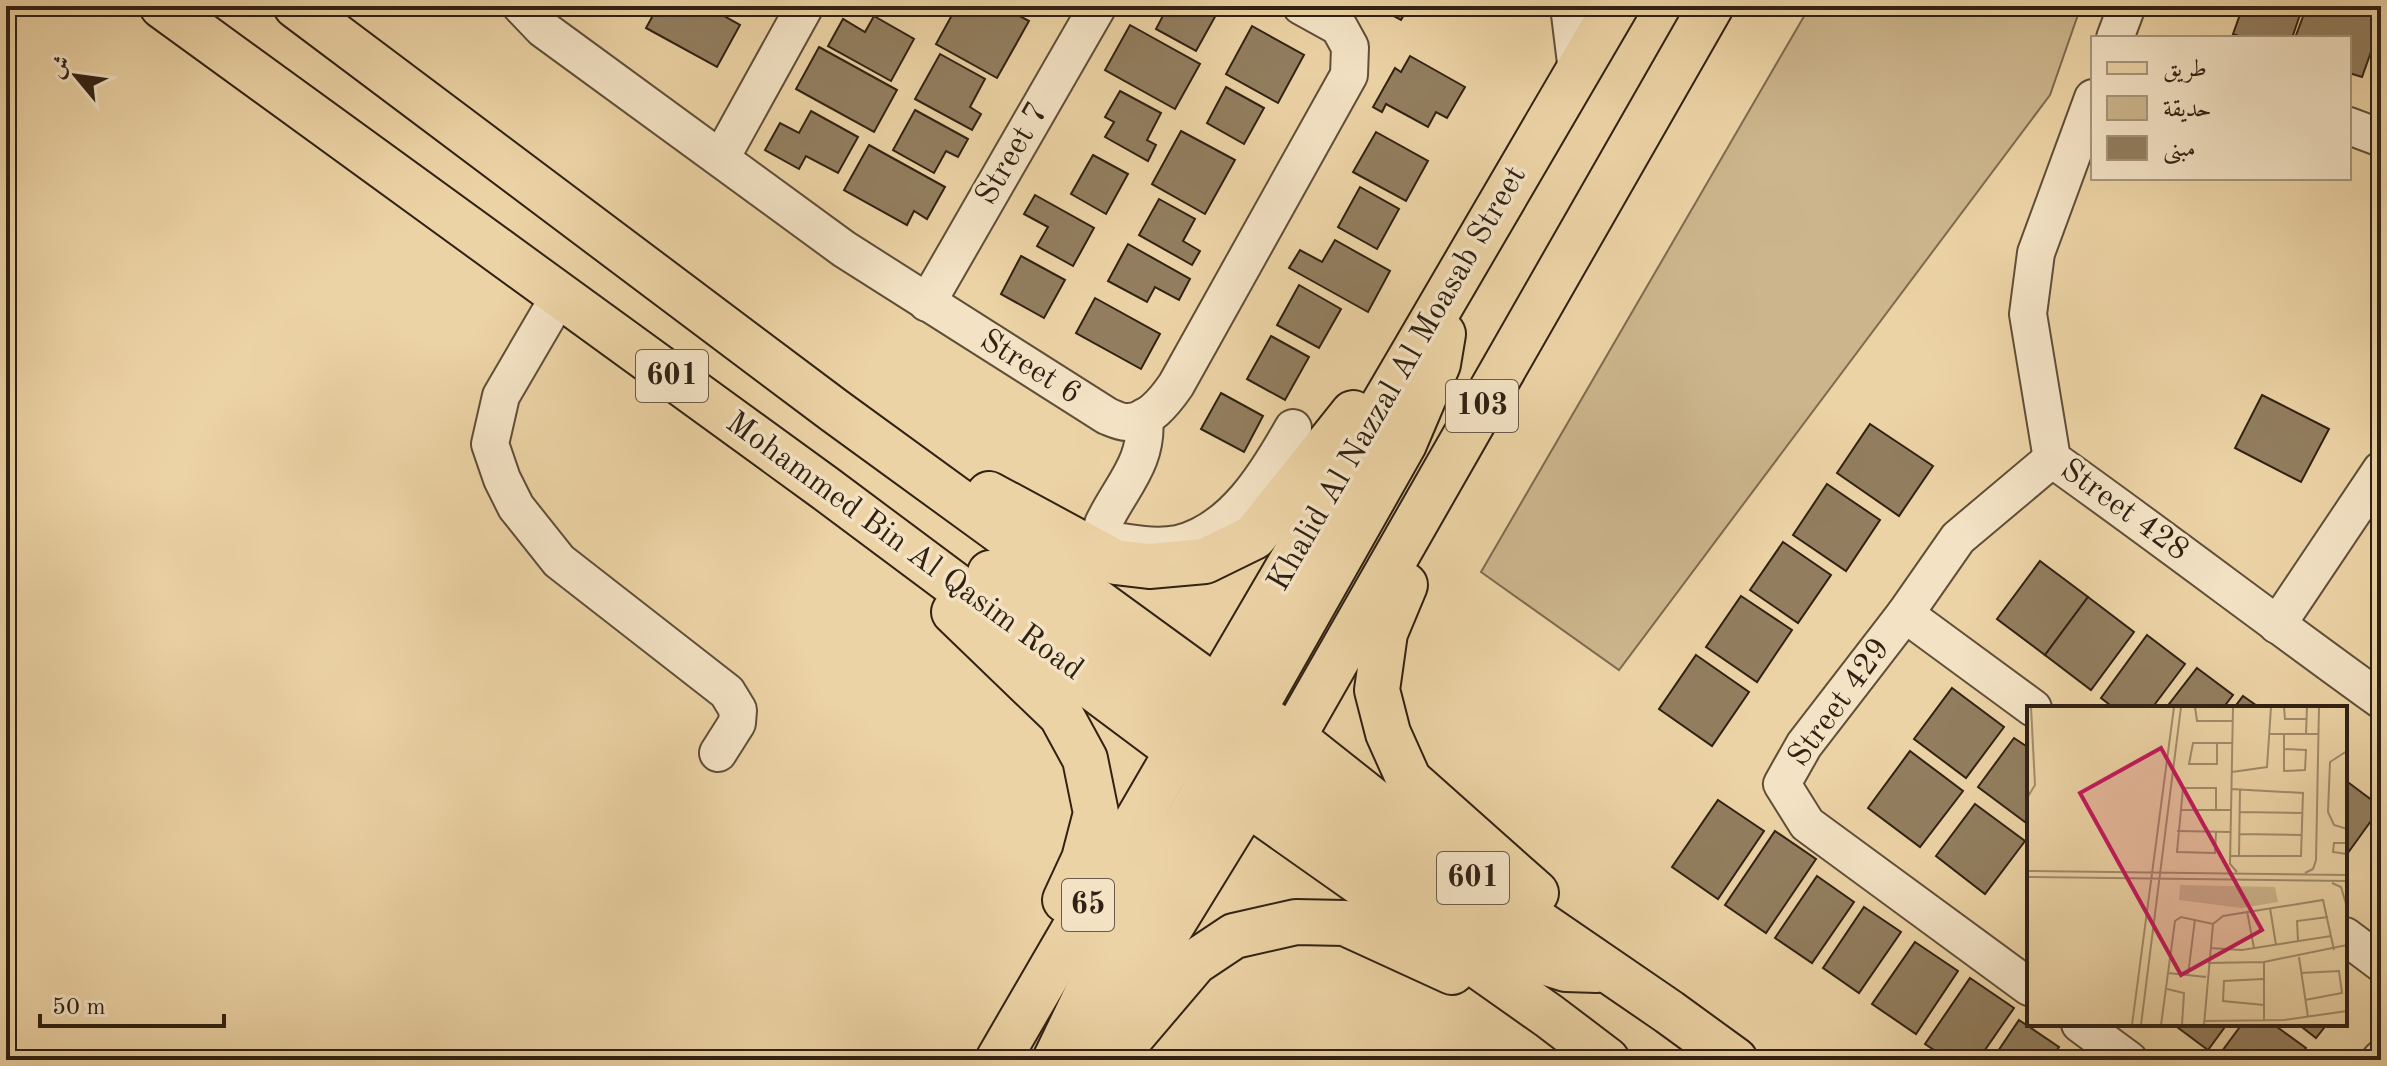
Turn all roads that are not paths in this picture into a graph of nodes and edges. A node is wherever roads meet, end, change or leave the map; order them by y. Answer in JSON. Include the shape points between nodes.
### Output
{"nodes":[{"id":1,"x":162,"y":6,"type":"edge"},
{"id":2,"x":296,"y":6,"type":"edge"},
{"id":3,"x":521,"y":6,"type":"edge"},
{"id":4,"x":805,"y":6,"type":"edge"},
{"id":5,"x":1098,"y":6,"type":"edge"},
{"id":6,"x":1301,"y":6,"type":"edge"},
{"id":7,"x":1569,"y":6,"type":"edge"},
{"id":8,"x":1616,"y":6,"type":"edge"},
{"id":9,"x":1711,"y":6,"type":"edge"},
{"id":10,"x":2127,"y":6,"type":"edge"},
{"id":11,"x":2116,"y":36,"type":"edge"},
{"id":12,"x":1577,"y":71,"type":"junction"},
{"id":13,"x":2091,"y":103,"type":"edge"},
{"id":14,"x":2351,"y":127,"type":"edge"},
{"id":15,"x":2381,"y":138,"type":"edge"},
{"id":16,"x":721,"y":158,"type":"junction"},
{"id":17,"x":1452,"y":289,"type":"junction"},
{"id":18,"x":560,"y":295,"type":"junction"},
{"id":19,"x":927,"y":303,"type":"junction"},
{"id":20,"x":835,"y":411,"type":"junction"},
{"id":21,"x":1144,"y":417,"type":"junction"},
{"id":22,"x":1470,"y":426,"type":"junction"},
{"id":23,"x":1293,"y":428,"type":"dead end"},
{"id":24,"x":2052,"y":459,"type":"junction"},
{"id":25,"x":2381,"y":470,"type":"edge"},
{"id":26,"x":825,"y":488,"type":"junction"},
{"id":27,"x":1905,"y":614,"type":"junction"},
{"id":28,"x":2277,"y":625,"type":"junction"},
{"id":29,"x":2381,"y":700,"type":"edge"},
{"id":30,"x":2030,"y":706,"type":"edge"},
{"id":31,"x":1234,"y":742,"type":"junction"},
{"id":32,"x":718,"y":753,"type":"dead end"},
{"id":33,"x":2347,"y":938,"type":"edge"},
{"id":34,"x":2381,"y":963,"type":"edge"},
{"id":35,"x":2027,"y":986,"type":"edge"},
{"id":36,"x":1669,"y":1012,"type":"junction"},
{"id":37,"x":1549,"y":1016,"type":"junction"},
{"id":38,"x":2083,"y":1026,"type":"edge"},
{"id":39,"x":995,"y":1060,"type":"edge"},
{"id":40,"x":1055,"y":1060,"type":"edge"},
{"id":41,"x":1089,"y":1060,"type":"edge"},
{"id":42,"x":1111,"y":1060,"type":"edge"},
{"id":43,"x":1607,"y":1060,"type":"edge"},
{"id":44,"x":1735,"y":1060,"type":"edge"},
{"id":45,"x":2129,"y":1060,"type":"edge"}],
"edges":[{"from":1,"to":18,"type":"main road","name":"Mohammed Bin Al Qasim Road","number":"601"},
{"from":2,"to":20,"type":"main road","name":"Mohammed Bin Al Qasim Road","number":"601"},
{"from":3,"to":16,"type":"street","name":"Street 6","via":[[543,29]]},
{"from":4,"to":16,"type":"street"},
{"from":5,"to":19,"type":"street","name":"Street 7"},
{"from":6,"to":21,"type":"street","via":[[1339,27],[1350,47],[1349,75],[1176,385]]},
{"from":7,"to":12,"type":"street"},
{"from":8,"to":12,"type":"main road","name":"Khalid Al Nazzal Al Moasab Street"},
{"from":9,"to":22,"type":"main road","number":"103"},
{"from":10,"to":11,"type":"street"},
{"from":12,"to":17,"type":"main road","name":"Khalid Al Nazzal Al Moasab Street"},
{"from":13,"to":24,"type":"street","name":"Street 428","via":[[2036,253],[2028,314]]},
{"from":14,"to":15,"type":"street"},
{"from":16,"to":19,"type":"street","name":"Street 6"},
{"from":17,"to":20,"type":"main road","via":[[1254,537],[1205,561],[1149,566],[1115,562]]},
{"from":17,"to":31,"type":"main road","via":[[1438,364],[1404,444]]},
{"from":18,"to":26,"type":"main road","name":"Mohammed Bin Al Qasim Road","number":"601"},
{"from":18,"to":32,"type":"street","via":[[501,396],[490,444],[494,456],[516,507],[559,561],[727,692],[738,710],[737,723]]},
{"from":19,"to":21,"type":"street","name":"Street 6","via":[[1107,416],[1126,423]]},
{"from":20,"to":31,"type":"main road","name":"Mohammed Bin Al Qasim Road","number":"601"},
{"from":21,"to":23,"type":"street","via":[[1143,450],[1102,531],[1110,540],[1149,546],[1176,544],[1217,526],[1265,474]]},
{"from":22,"to":31,"type":"main road","number":"103"},
{"from":22,"to":36,"type":"main road","via":[[1385,633],[1377,690],[1388,733],[1409,780]]},
{"from":24,"to":27,"type":"street","name":"Street 429","via":[[1958,538]]},
{"from":24,"to":28,"type":"street","name":"Street 428"},
{"from":25,"to":28,"type":"street"},
{"from":26,"to":31,"type":"main road","name":"Mohammed Bin Al Qasim Road","number":"601","via":[[886,533]]},
{"from":26,"to":39,"type":"main road","via":[[1061,715],[1085,759],[1096,813],[1084,859]]},
{"from":27,"to":30,"type":"street"},
{"from":27,"to":35,"type":"street","name":"Street 429","via":[[1804,745],[1782,784],[1807,824]]},
{"from":28,"to":29,"type":"street","name":"Street 428"},
{"from":31,"to":36,"type":"main road","name":"Mohammed Bin Al Qasim Road","number":"601","via":[[1453,864]]},
{"from":31,"to":37,"type":"main road","name":"Mohammed Bin Al Qasim Road","number":"601"},
{"from":31,"to":39,"type":"main road","number":"65"},
{"from":31,"to":40,"type":"main road","via":[[1093,981]]},
{"from":31,"to":41,"type":"main road","number":"65"},
{"from":33,"to":34,"type":"street"},
{"from":36,"to":44,"type":"main road","name":"Mohammed Bin Al Qasim Road","number":"601"},
{"from":37,"to":42,"type":"main road","via":[[1345,923],[1296,922],[1234,936],[1195,962]]},
{"from":37,"to":43,"type":"main road","name":"Mohammed Bin Al Qasim Road","number":"601"},
{"from":38,"to":45,"type":"street"}]}
